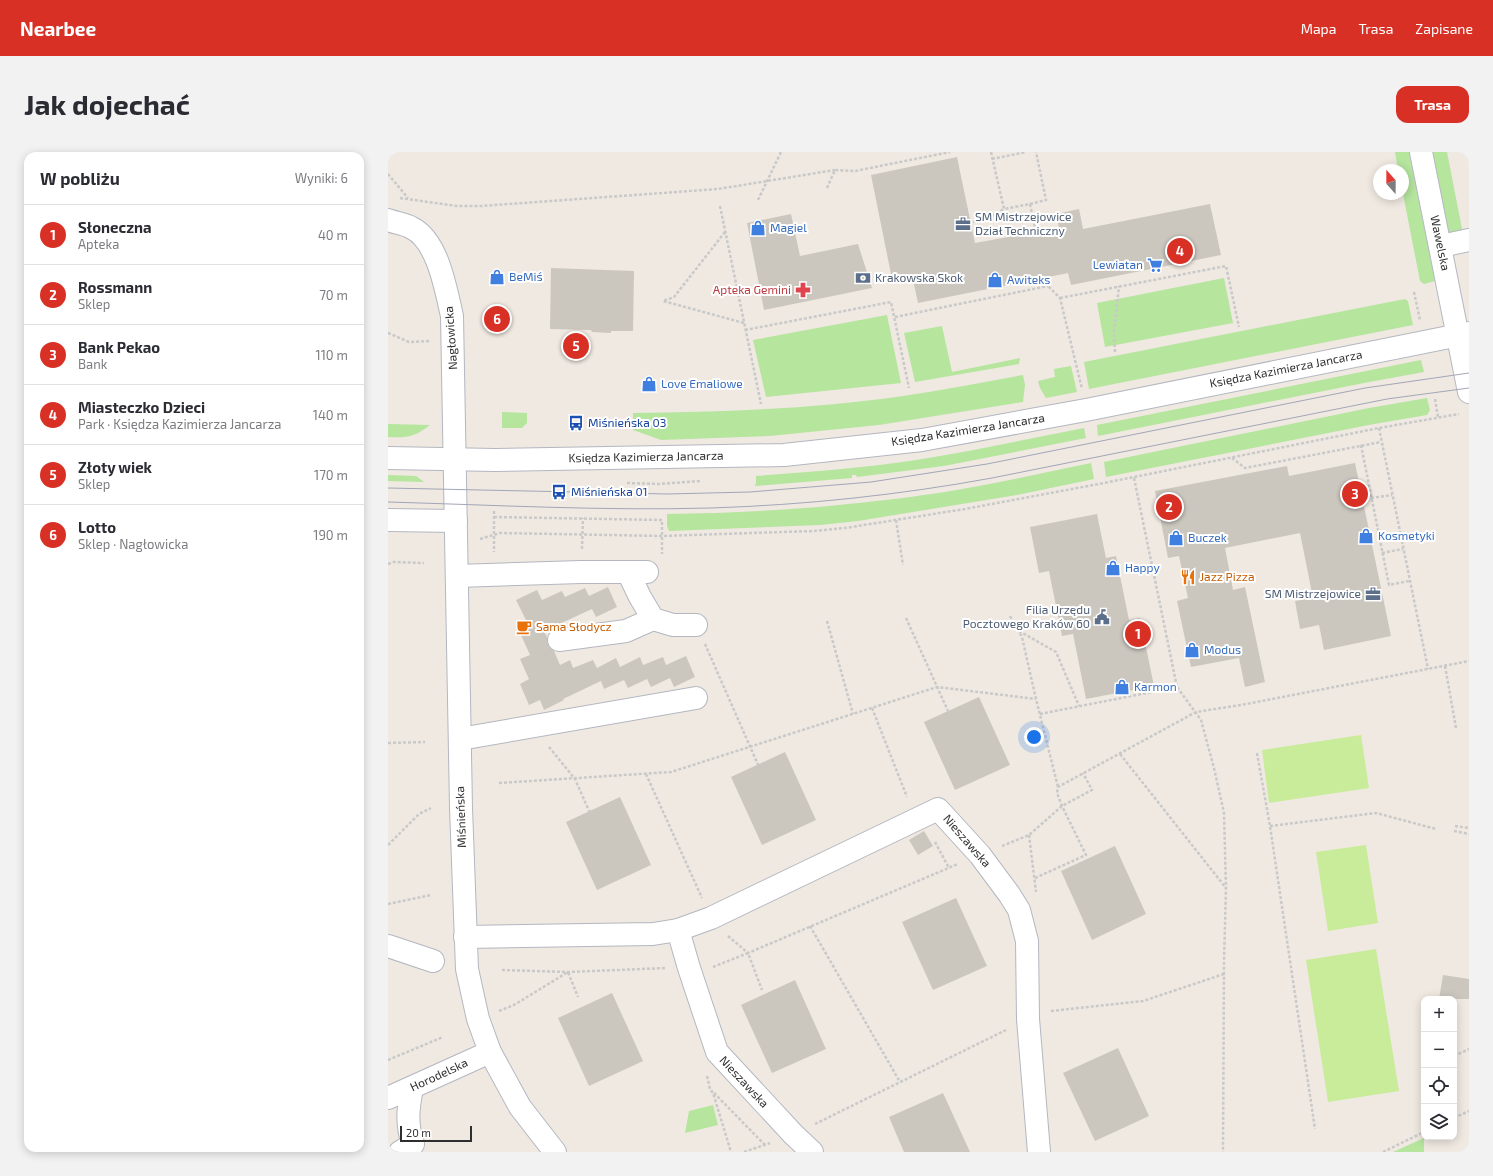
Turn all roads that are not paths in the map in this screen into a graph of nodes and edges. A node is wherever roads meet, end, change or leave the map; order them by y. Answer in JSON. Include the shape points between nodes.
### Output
{"nodes":[{"id":1,"x":1421,"y":152,"type":"edge"},
{"id":2,"x":388,"y":220,"type":"edge"},
{"id":3,"x":1469,"y":240,"type":"edge"},
{"id":4,"x":1440,"y":246,"type":"junction"},
{"id":5,"x":1464,"y":334,"type":"edge"},
{"id":6,"x":1466,"y":403,"type":"edge"},
{"id":7,"x":388,"y":458,"type":"edge"},
{"id":8,"x":455,"y":460,"type":"junction"},
{"id":9,"x":388,"y":520,"type":"edge"},
{"id":10,"x":456,"y":521,"type":"junction"},
{"id":11,"x":457,"y":576,"type":"junction"},
{"id":12,"x":653,"y":619,"type":"junction"},
{"id":13,"x":696,"y":625,"type":"dead end"},
{"id":14,"x":559,"y":640,"type":"dead end"},
{"id":15,"x":696,"y":698,"type":"dead end"},
{"id":16,"x":460,"y":740,"type":"junction"},
{"id":17,"x":678,"y":930,"type":"junction"},
{"id":18,"x":465,"y":937,"type":"junction"},
{"id":19,"x":388,"y":946,"type":"edge"},
{"id":20,"x":433,"y":961,"type":"dead end"},
{"id":21,"x":490,"y":1052,"type":"junction"},
{"id":22,"x":412,"y":1088,"type":"junction"},
{"id":23,"x":388,"y":1098,"type":"edge"},
{"id":24,"x":410,"y":1149,"type":"edge"},
{"id":25,"x":555,"y":1152,"type":"edge"},
{"id":26,"x":812,"y":1152,"type":"edge"},
{"id":27,"x":1039,"y":1152,"type":"edge"}],
"edges":[{"from":1,"to":4,"type":"street","name":"Wawelska"},
{"from":2,"to":8,"type":"street","name":"Nagłowicka","via":[[413,228],[429,244],[443,276],[452,316]]},
{"from":3,"to":4,"type":"street"},
{"from":4,"to":5,"type":"street","name":"Wawelska"},
{"from":5,"to":6,"type":"street","name":"Wawelska"},
{"from":5,"to":8,"type":"street","name":"Księdza Kazimierza Jancarza","via":[[1086,410],[922,440],[784,454]]},
{"from":7,"to":8,"type":"street","name":"Księdza Kazimierza Jancarza"},
{"from":8,"to":10,"type":"street","name":"Miśnieńska"},
{"from":9,"to":10,"type":"street"},
{"from":10,"to":11,"type":"street","name":"Miśnieńska"},
{"from":11,"to":12,"type":"street","via":[[638,572],[640,597]]},
{"from":11,"to":16,"type":"street","name":"Miśnieńska"},
{"from":12,"to":13,"type":"street","via":[[673,625]]},
{"from":12,"to":14,"type":"street","via":[[626,631]]},
{"from":15,"to":16,"type":"street"},
{"from":16,"to":18,"type":"street","name":"Miśnieńska"},
{"from":17,"to":18,"type":"street","name":"Nieszawska","via":[[654,934]]},
{"from":17,"to":26,"type":"street","name":"Nieszawska","via":[[716,1052]]},
{"from":17,"to":27,"type":"street","name":"Nieszawska","via":[[710,918],[938,809],[980,855],[1019,910],[1027,941],[1028,1019]]},
{"from":18,"to":21,"type":"street","name":"Miśnieńska","via":[[467,969],[478,1019]]},
{"from":19,"to":20,"type":"street"},
{"from":21,"to":22,"type":"street","name":"Horodelska"},
{"from":21,"to":25,"type":"street","name":"Miśnieńska","via":[[520,1107]]},
{"from":22,"to":23,"type":"street","name":"Horodelska"},
{"from":22,"to":24,"type":"street","via":[[407,1116]]}]}
